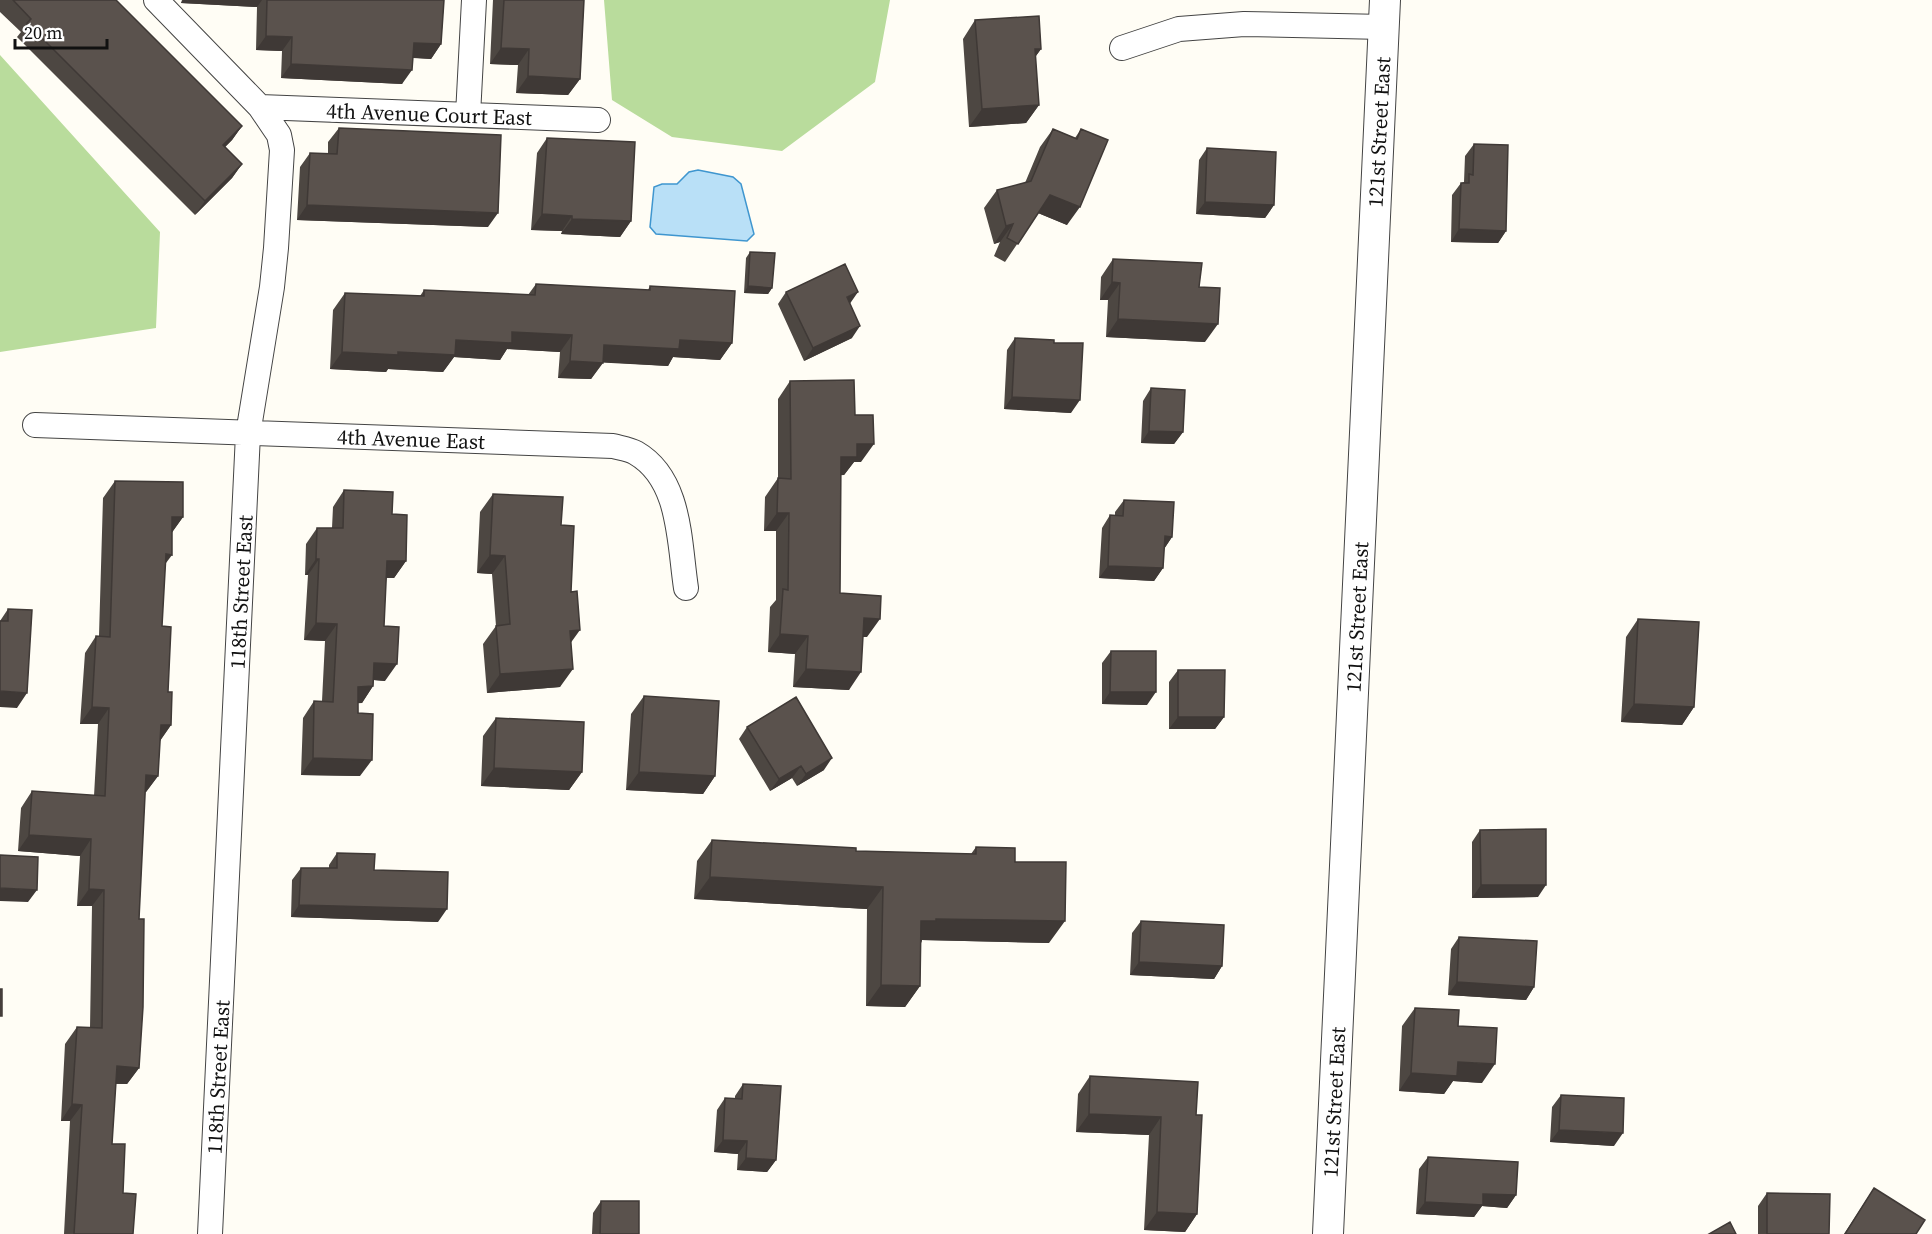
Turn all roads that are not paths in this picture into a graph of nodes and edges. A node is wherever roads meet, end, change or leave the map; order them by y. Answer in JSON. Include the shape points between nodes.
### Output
{"nodes":[{"id":1,"x":156,"y":0,"type":"edge"},
{"id":2,"x":474,"y":0,"type":"edge"},
{"id":3,"x":1384,"y":14,"type":"edge"},
{"id":4,"x":1122,"y":48,"type":"dead end"},
{"id":5,"x":260,"y":107,"type":"junction"},
{"id":6,"x":468,"y":115,"type":"junction"},
{"id":7,"x":598,"y":120,"type":"dead end"},
{"id":8,"x":35,"y":425,"type":"dead end"},
{"id":9,"x":248,"y":434,"type":"junction"},
{"id":10,"x":686,"y":588,"type":"dead end"},
{"id":11,"x":210,"y":1234,"type":"edge"},
{"id":12,"x":1328,"y":1234,"type":"edge"}],
"edges":[{"from":1,"to":5,"type":"street","name":"118th Street East"},
{"from":2,"to":6,"type":"street"},
{"from":3,"to":4,"type":"street","via":[[1179,29]]},
{"from":3,"to":12,"type":"street","name":"121st Street East"},
{"from":5,"to":6,"type":"street","name":"4th Avenue Court East"},
{"from":5,"to":9,"type":"street","name":"118th Street East","via":[[279,135],[282,150],[272,287]]},
{"from":6,"to":7,"type":"street","name":"4th Avenue Court East"},
{"from":8,"to":9,"type":"street","name":"4th Avenue East"},
{"from":9,"to":10,"type":"street","name":"4th Avenue East","via":[[613,446],[634,452],[664,480],[676,514]]},
{"from":9,"to":11,"type":"street","name":"118th Street East"}]}
